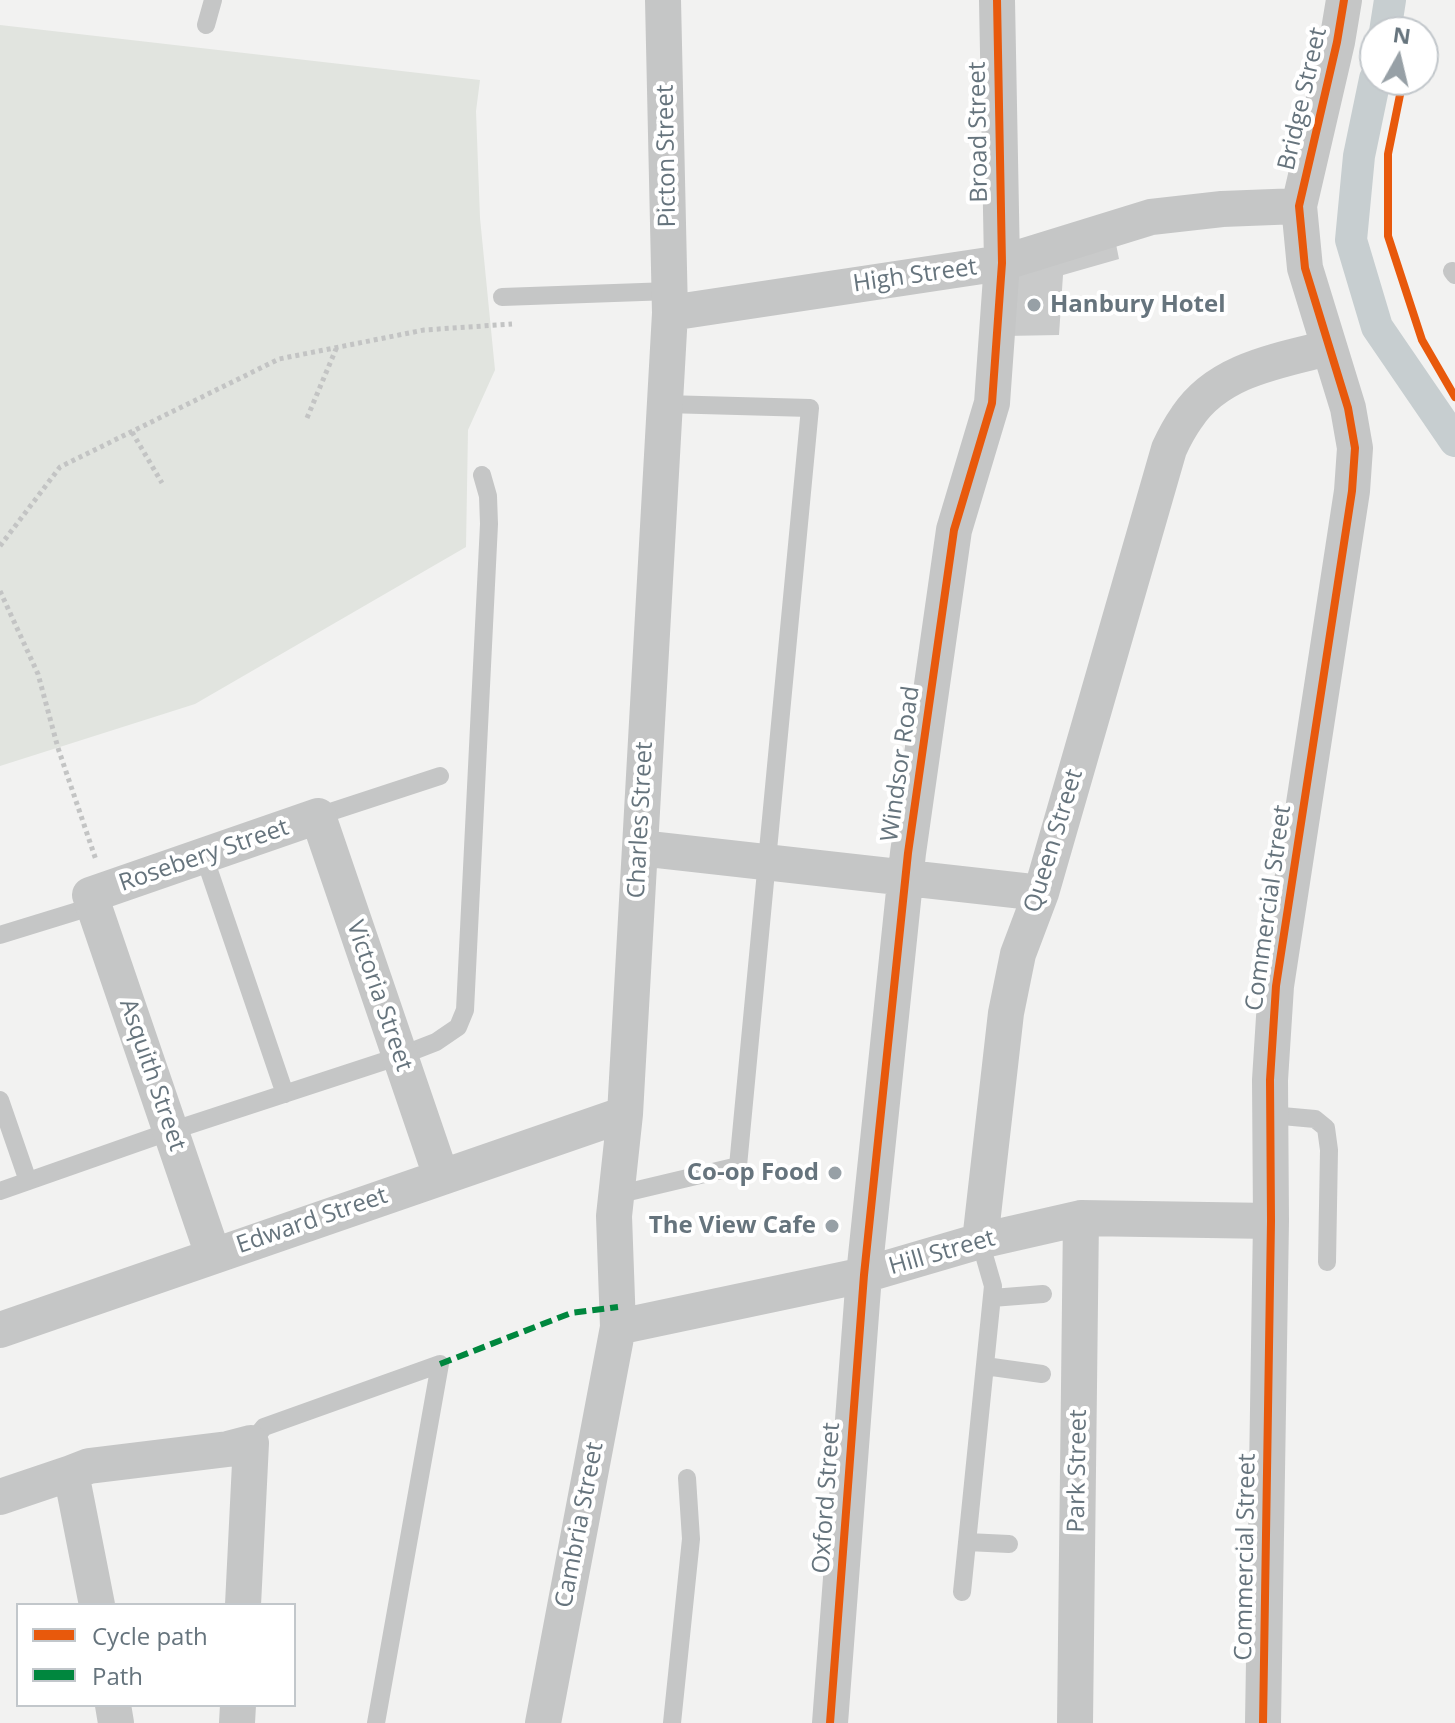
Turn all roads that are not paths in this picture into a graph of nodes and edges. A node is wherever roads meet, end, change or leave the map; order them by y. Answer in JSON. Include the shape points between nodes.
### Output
{"nodes":[{"id":1,"x":213,"y":0,"type":"edge"},
{"id":2,"x":663,"y":0,"type":"edge"},
{"id":3,"x":997,"y":0,"type":"edge"},
{"id":4,"x":1344,"y":0,"type":"edge"},
{"id":5,"x":206,"y":25,"type":"dead end"},
{"id":6,"x":1299,"y":206,"type":"junction"},
{"id":7,"x":1002,"y":263,"type":"junction"},
{"id":8,"x":502,"y":297,"type":"dead end"},
{"id":9,"x":670,"y":302,"type":"junction"},
{"id":10,"x":1328,"y":348,"type":"junction"},
{"id":11,"x":665,"y":404,"type":"junction"},
{"id":12,"x":482,"y":475,"type":"dead end"},
{"id":13,"x":440,"y":776,"type":"dead end"},
{"id":14,"x":318,"y":816,"type":"junction"},
{"id":15,"x":640,"y":848,"type":"junction"},
{"id":16,"x":204,"y":856,"type":"junction"},
{"id":17,"x":768,"y":861,"type":"junction"},
{"id":18,"x":906,"y":877,"type":"junction"},
{"id":19,"x":1041,"y":893,"type":"junction"},
{"id":20,"x":92,"y":900,"type":"junction"},
{"id":21,"x":0,"y":935,"type":"edge"},
{"id":22,"x":400,"y":1056,"type":"junction"},
{"id":23,"x":285,"y":1094,"type":"junction"},
{"id":24,"x":0,"y":1100,"type":"edge"},
{"id":25,"x":625,"y":1114,"type":"junction"},
{"id":26,"x":1271,"y":1115,"type":"junction"},
{"id":27,"x":171,"y":1131,"type":"junction"},
{"id":28,"x":441,"y":1176,"type":"junction"},
{"id":29,"x":28,"y":1181,"type":"junction"},
{"id":30,"x":0,"y":1191,"type":"edge"},
{"id":31,"x":616,"y":1195,"type":"junction"},
{"id":32,"x":1081,"y":1218,"type":"junction"},
{"id":33,"x":1271,"y":1221,"type":"junction"},
{"id":34,"x":980,"y":1241,"type":"junction"},
{"id":35,"x":213,"y":1255,"type":"junction"},
{"id":36,"x":1327,"y":1262,"type":"dead end"},
{"id":37,"x":864,"y":1275,"type":"junction"},
{"id":38,"x":1043,"y":1294,"type":"dead end"},
{"id":39,"x":992,"y":1298,"type":"junction"},
{"id":40,"x":618,"y":1327,"type":"junction"},
{"id":41,"x":0,"y":1330,"type":"edge"},
{"id":42,"x":985,"y":1366,"type":"junction"},
{"id":43,"x":1042,"y":1374,"type":"dead end"},
{"id":44,"x":251,"y":1443,"type":"junction"},
{"id":45,"x":71,"y":1473,"type":"junction"},
{"id":46,"x":687,"y":1478,"type":"dead end"},
{"id":47,"x":0,"y":1497,"type":"edge"},
{"id":48,"x":967,"y":1542,"type":"junction"},
{"id":49,"x":1009,"y":1544,"type":"dead end"},
{"id":50,"x":962,"y":1592,"type":"dead end"},
{"id":51,"x":97,"y":1603,"type":"edge"},
{"id":52,"x":243,"y":1603,"type":"edge"},
{"id":53,"x":376,"y":1723,"type":"edge"},
{"id":54,"x":543,"y":1723,"type":"edge"},
{"id":55,"x":672,"y":1723,"type":"edge"},
{"id":56,"x":830,"y":1723,"type":"edge"},
{"id":57,"x":1075,"y":1723,"type":"edge"},
{"id":58,"x":1263,"y":1723,"type":"edge"}],
"edges":[{"from":1,"to":5,"type":"lane"},
{"from":2,"to":9,"type":"street","name":"Picton Street"},
{"from":3,"to":7,"type":"street","name":"Broad Street"},
{"from":4,"to":6,"type":"street","name":"Bridge Street"},
{"from":6,"to":7,"type":"street","name":"High Street","via":[[1151,217]]},
{"from":6,"to":10,"type":"street","name":"Commercial Street","via":[[1305,268]]},
{"from":7,"to":9,"type":"street","name":"High Street"},
{"from":7,"to":18,"type":"street","name":"Windsor Road","via":[[992,403],[954,530]]},
{"from":8,"to":9,"type":"lane"},
{"from":9,"to":11,"type":"street","name":"Charles Street"},
{"from":10,"to":19,"type":"street","name":"Queen Street","via":[[1248,369],[1210,391],[1188,415],[1169,449]]},
{"from":10,"to":26,"type":"street","name":"Commercial Street","via":[[1355,448],[1352,491],[1276,986]]},
{"from":11,"to":15,"type":"street","name":"Charles Street"},
{"from":11,"to":17,"type":"lane","via":[[810,408]]},
{"from":12,"to":22,"type":"lane","via":[[489,524],[465,1010],[458,1027]]},
{"from":13,"to":14,"type":"lane"},
{"from":14,"to":16,"type":"street","name":"Rosebery Street"},
{"from":14,"to":22,"type":"street","name":"Victoria Street"},
{"from":15,"to":17,"type":"street"},
{"from":15,"to":25,"type":"street","name":"Charles Street"},
{"from":16,"to":20,"type":"street","name":"Rosebery Street"},
{"from":16,"to":23,"type":"lane"},
{"from":17,"to":18,"type":"street"},
{"from":17,"to":31,"type":"lane","via":[[738,1166]]},
{"from":18,"to":19,"type":"street"},
{"from":18,"to":37,"type":"street","name":"Windsor Road"},
{"from":19,"to":34,"type":"street","name":"Queen Street","via":[[1018,954],[1006,1013]]},
{"from":20,"to":21,"type":"lane"},
{"from":20,"to":27,"type":"street","name":"Asquith Street"},
{"from":22,"to":23,"type":"lane"},
{"from":22,"to":28,"type":"street","name":"Victoria Street"},
{"from":23,"to":27,"type":"lane"},
{"from":24,"to":29,"type":"lane"},
{"from":25,"to":28,"type":"street","name":"Edward Street"},
{"from":25,"to":31,"type":"street","name":"Charles Street"},
{"from":26,"to":33,"type":"street","name":"Commercial Street"},
{"from":26,"to":36,"type":"lane","via":[[1315,1119],[1326,1128]]},
{"from":27,"to":29,"type":"lane"},
{"from":27,"to":35,"type":"street","name":"Asquith Street"},
{"from":28,"to":35,"type":"street","name":"Edward Street"},
{"from":29,"to":30,"type":"lane"},
{"from":31,"to":40,"type":"street","name":"Charles Street"},
{"from":32,"to":33,"type":"street","name":"Hill Street"},
{"from":32,"to":34,"type":"street","name":"Hill Street"},
{"from":32,"to":57,"type":"street","name":"Park Street"},
{"from":33,"to":58,"type":"street","name":"Commercial Street"},
{"from":34,"to":37,"type":"street","name":"Hill Street"},
{"from":34,"to":39,"type":"lane"},
{"from":35,"to":41,"type":"street","name":"Edward Street"},
{"from":37,"to":40,"type":"street","name":"Hill Street"},
{"from":37,"to":56,"type":"street","name":"Oxford Street"},
{"from":38,"to":39,"type":"lane"},
{"from":39,"to":42,"type":"lane"},
{"from":40,"to":54,"type":"street","name":"Cambria Street"},
{"from":42,"to":43,"type":"lane"},
{"from":42,"to":48,"type":"lane"},
{"from":44,"to":45,"type":"street"},
{"from":44,"to":52,"type":"street"},
{"from":44,"to":53,"type":"lane","via":[[264,1427],[440,1364]]},
{"from":45,"to":47,"type":"street"},
{"from":45,"to":51,"type":"street"},
{"from":46,"to":55,"type":"lane","via":[[691,1539]]},
{"from":48,"to":49,"type":"lane"},
{"from":48,"to":50,"type":"lane"}]}
